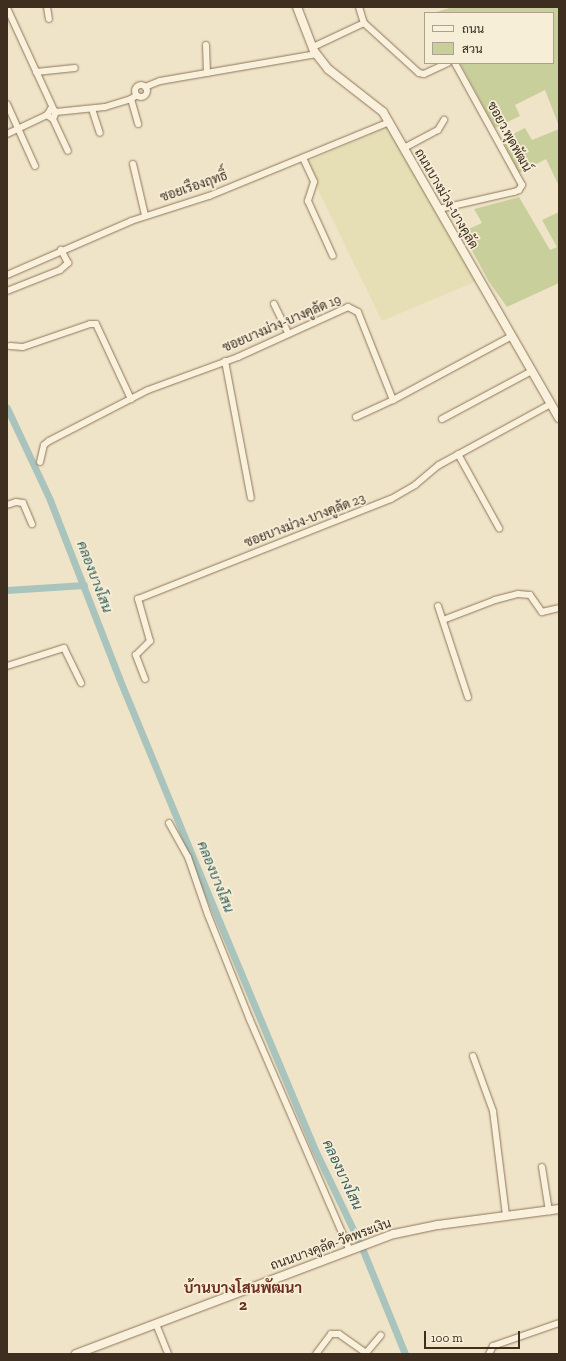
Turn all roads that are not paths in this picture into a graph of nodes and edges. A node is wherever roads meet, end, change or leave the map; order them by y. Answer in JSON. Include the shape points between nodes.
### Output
{"nodes":[{"id":1,"x":15,"y":7,"type":"edge"},
{"id":2,"x":47,"y":7,"type":"edge"},
{"id":3,"x":297,"y":7,"type":"edge"},
{"id":4,"x":359,"y":7,"type":"edge"},
{"id":5,"x":7,"y":8,"type":"edge"},
{"id":6,"x":49,"y":19,"type":"dead end"},
{"id":7,"x":364,"y":23,"type":"junction"},
{"id":8,"x":206,"y":45,"type":"dead end"},
{"id":9,"x":315,"y":51,"type":"junction"},
{"id":10,"x":446,"y":64,"type":"edge"},
{"id":11,"x":456,"y":64,"type":"edge"},
{"id":12,"x":75,"y":68,"type":"dead end"},
{"id":13,"x":36,"y":72,"type":"junction"},
{"id":14,"x":207,"y":73,"type":"junction"},
{"id":15,"x":131,"y":99,"type":"junction"},
{"id":16,"x":7,"y":104,"type":"edge"},
{"id":17,"x":92,"y":109,"type":"junction"},
{"id":18,"x":55,"y":111,"type":"junction"},
{"id":19,"x":47,"y":115,"type":"junction"},
{"id":20,"x":53,"y":119,"type":"junction"},
{"id":21,"x":444,"y":120,"type":"dead end"},
{"id":22,"x":389,"y":122,"type":"junction"},
{"id":23,"x":138,"y":124,"type":"dead end"},
{"id":24,"x":18,"y":128,"type":"junction"},
{"id":25,"x":100,"y":133,"type":"dead end"},
{"id":26,"x":7,"y":134,"type":"edge"},
{"id":27,"x":404,"y":148,"type":"junction"},
{"id":28,"x":68,"y":151,"type":"dead end"},
{"id":29,"x":303,"y":158,"type":"junction"},
{"id":30,"x":133,"y":164,"type":"dead end"},
{"id":31,"x":35,"y":166,"type":"dead end"},
{"id":32,"x":439,"y":209,"type":"junction"},
{"id":33,"x":145,"y":215,"type":"junction"},
{"id":34,"x":61,"y":250,"type":"junction"},
{"id":35,"x":333,"y":256,"type":"dead end"},
{"id":36,"x":7,"y":275,"type":"edge"},
{"id":37,"x":7,"y":291,"type":"edge"},
{"id":38,"x":274,"y":304,"type":"dead end"},
{"id":39,"x":288,"y":333,"type":"junction"},
{"id":40,"x":512,"y":336,"type":"junction"},
{"id":41,"x":10,"y":346,"type":"dead end"},
{"id":42,"x":225,"y":361,"type":"junction"},
{"id":43,"x":532,"y":371,"type":"junction"},
{"id":44,"x":131,"y":399,"type":"junction"},
{"id":45,"x":393,"y":400,"type":"junction"},
{"id":46,"x":551,"y":404,"type":"junction"},
{"id":47,"x":558,"y":415,"type":"edge"},
{"id":48,"x":356,"y":417,"type":"dead end"},
{"id":49,"x":442,"y":419,"type":"dead end"},
{"id":50,"x":458,"y":454,"type":"junction"},
{"id":51,"x":40,"y":462,"type":"dead end"},
{"id":52,"x":251,"y":498,"type":"dead end"},
{"id":53,"x":7,"y":505,"type":"edge"},
{"id":54,"x":32,"y":524,"type":"dead end"},
{"id":55,"x":499,"y":528,"type":"dead end"},
{"id":56,"x":438,"y":606,"type":"dead end"},
{"id":57,"x":559,"y":608,"type":"edge"},
{"id":58,"x":443,"y":620,"type":"junction"},
{"id":59,"x":7,"y":666,"type":"edge"},
{"id":60,"x":145,"y":679,"type":"dead end"},
{"id":61,"x":81,"y":683,"type":"dead end"},
{"id":62,"x":468,"y":697,"type":"dead end"},
{"id":63,"x":169,"y":823,"type":"dead end"},
{"id":64,"x":473,"y":1056,"type":"dead end"},
{"id":65,"x":542,"y":1167,"type":"dead end"},
{"id":66,"x":559,"y":1209,"type":"edge"},
{"id":67,"x":549,"y":1211,"type":"junction"},
{"id":68,"x":506,"y":1216,"type":"junction"},
{"id":69,"x":351,"y":1249,"type":"junction"},
{"id":70,"x":156,"y":1324,"type":"junction"},
{"id":71,"x":559,"y":1324,"type":"edge"},
{"id":72,"x":381,"y":1336,"type":"dead end"},
{"id":73,"x":76,"y":1354,"type":"edge"},
{"id":74,"x":168,"y":1354,"type":"edge"},
{"id":75,"x":316,"y":1354,"type":"edge"},
{"id":76,"x":489,"y":1354,"type":"edge"}],
"edges":[{"from":1,"to":5,"type":"street"},
{"from":2,"to":6,"type":"street"},
{"from":3,"to":9,"type":"street","name":"ถนนบางม่วง-บางคูลัด"},
{"from":4,"to":7,"type":"street"},
{"from":5,"to":13,"type":"street"},
{"from":7,"to":9,"type":"street"},
{"from":7,"to":10,"type":"street","via":[[419,73],[424,74]]},
{"from":8,"to":14,"type":"street"},
{"from":9,"to":14,"type":"street"},
{"from":9,"to":22,"type":"street","name":"ถนนบางม่วง-บางคูลัด","via":[[328,70],[383,112]]},
{"from":11,"to":32,"type":"street","name":"ซอยว.พุดพัฒน์","via":[[522,188]]},
{"from":12,"to":13,"type":"street"},
{"from":13,"to":18,"type":"street"},
{"from":14,"to":15,"type":"street","via":[[145,86],[146,94]]},
{"from":15,"to":17,"type":"street"},
{"from":15,"to":23,"type":"street"},
{"from":16,"to":24,"type":"street"},
{"from":17,"to":18,"type":"street"},
{"from":17,"to":25,"type":"street"},
{"from":18,"to":19,"type":"street","via":[[49,110]]},
{"from":18,"to":20,"type":"street"},
{"from":19,"to":20,"type":"street"},
{"from":19,"to":24,"type":"street"},
{"from":20,"to":28,"type":"street"},
{"from":21,"to":27,"type":"street","via":[[438,130]]},
{"from":22,"to":27,"type":"street","name":"ถนนบางม่วง-บางคูลัด"},
{"from":22,"to":29,"type":"street","name":"ซอยเรืองฤทธิ์"},
{"from":24,"to":26,"type":"street"},
{"from":24,"to":31,"type":"street"},
{"from":27,"to":32,"type":"street","name":"ถนนบางม่วง-บางคูลัด"},
{"from":29,"to":33,"type":"street","name":"ซอยเรืองฤทธิ์","via":[[202,198]]},
{"from":29,"to":35,"type":"street","via":[[314,182],[308,201]]},
{"from":30,"to":33,"type":"street"},
{"from":32,"to":40,"type":"street","name":"ถนนบางม่วง-บางคูลัด"},
{"from":33,"to":34,"type":"street","name":"ซอยเรืองฤทธิ์"},
{"from":34,"to":36,"type":"street","name":"ซอยเรืองฤทธิ์"},
{"from":34,"to":37,"type":"street","via":[[68,263],[60,270]]},
{"from":38,"to":39,"type":"street"},
{"from":39,"to":42,"type":"street","name":"ซอยบางม่วง-บางคูลัด 19"},
{"from":39,"to":45,"type":"street","name":"ซอยบางม่วง-บางคูลัด 19","via":[[336,311],[348,307],[356,309]]},
{"from":40,"to":43,"type":"street","name":"ถนนบางม่วง-บางคูลัด"},
{"from":40,"to":45,"type":"street"},
{"from":41,"to":44,"type":"street","via":[[23,347],[96,324]]},
{"from":42,"to":44,"type":"street","name":"ซอยบางม่วง-บางคูลัด 19","via":[[164,383]]},
{"from":42,"to":52,"type":"street"},
{"from":43,"to":46,"type":"street","name":"ถนนบางม่วง-บางคูลัด"},
{"from":43,"to":49,"type":"street"},
{"from":44,"to":51,"type":"street","name":"ซอยบางม่วง-บางคูลัด 19","via":[[49,441],[44,445]]},
{"from":45,"to":48,"type":"street"},
{"from":46,"to":47,"type":"street","name":"ถนนบางม่วง-บางคูลัด"},
{"from":46,"to":50,"type":"street","name":"ซอยบางม่วง-บางคูลัด 23"},
{"from":50,"to":55,"type":"street"},
{"from":50,"to":60,"type":"street","name":"ซอยบางม่วง-บางคูลัด 23","via":[[408,490],[391,499],[138,599],[150,641],[136,655]]},
{"from":53,"to":54,"type":"street","via":[[23,503]]},
{"from":56,"to":58,"type":"street"},
{"from":57,"to":58,"type":"street","via":[[542,612],[530,595],[518,594]]},
{"from":58,"to":62,"type":"street"},
{"from":59,"to":61,"type":"street","via":[[64,648]]},
{"from":63,"to":69,"type":"street","via":[[188,857],[208,916],[259,1041]]},
{"from":64,"to":68,"type":"street","via":[[493,1111]]},
{"from":65,"to":67,"type":"street"},
{"from":66,"to":67,"type":"street","name":"ถนนบางคูลัด-วัดพระเงิน"},
{"from":67,"to":68,"type":"street","name":"ถนนบางคูลัด-วัดพระเงิน"},
{"from":68,"to":69,"type":"street","name":"ถนนบางคูลัด-วัดพระเงิน","via":[[438,1225],[366,1242]]},
{"from":69,"to":70,"type":"street","name":"ถนนบางคูลัด-วัดพระเงิน"},
{"from":70,"to":73,"type":"street","name":"ถนนบางคูลัด-วัดพระเงิน"},
{"from":70,"to":74,"type":"street"},
{"from":71,"to":76,"type":"street","via":[[493,1346]]},
{"from":72,"to":75,"type":"street","via":[[366,1352],[339,1334],[331,1334]]}]}
